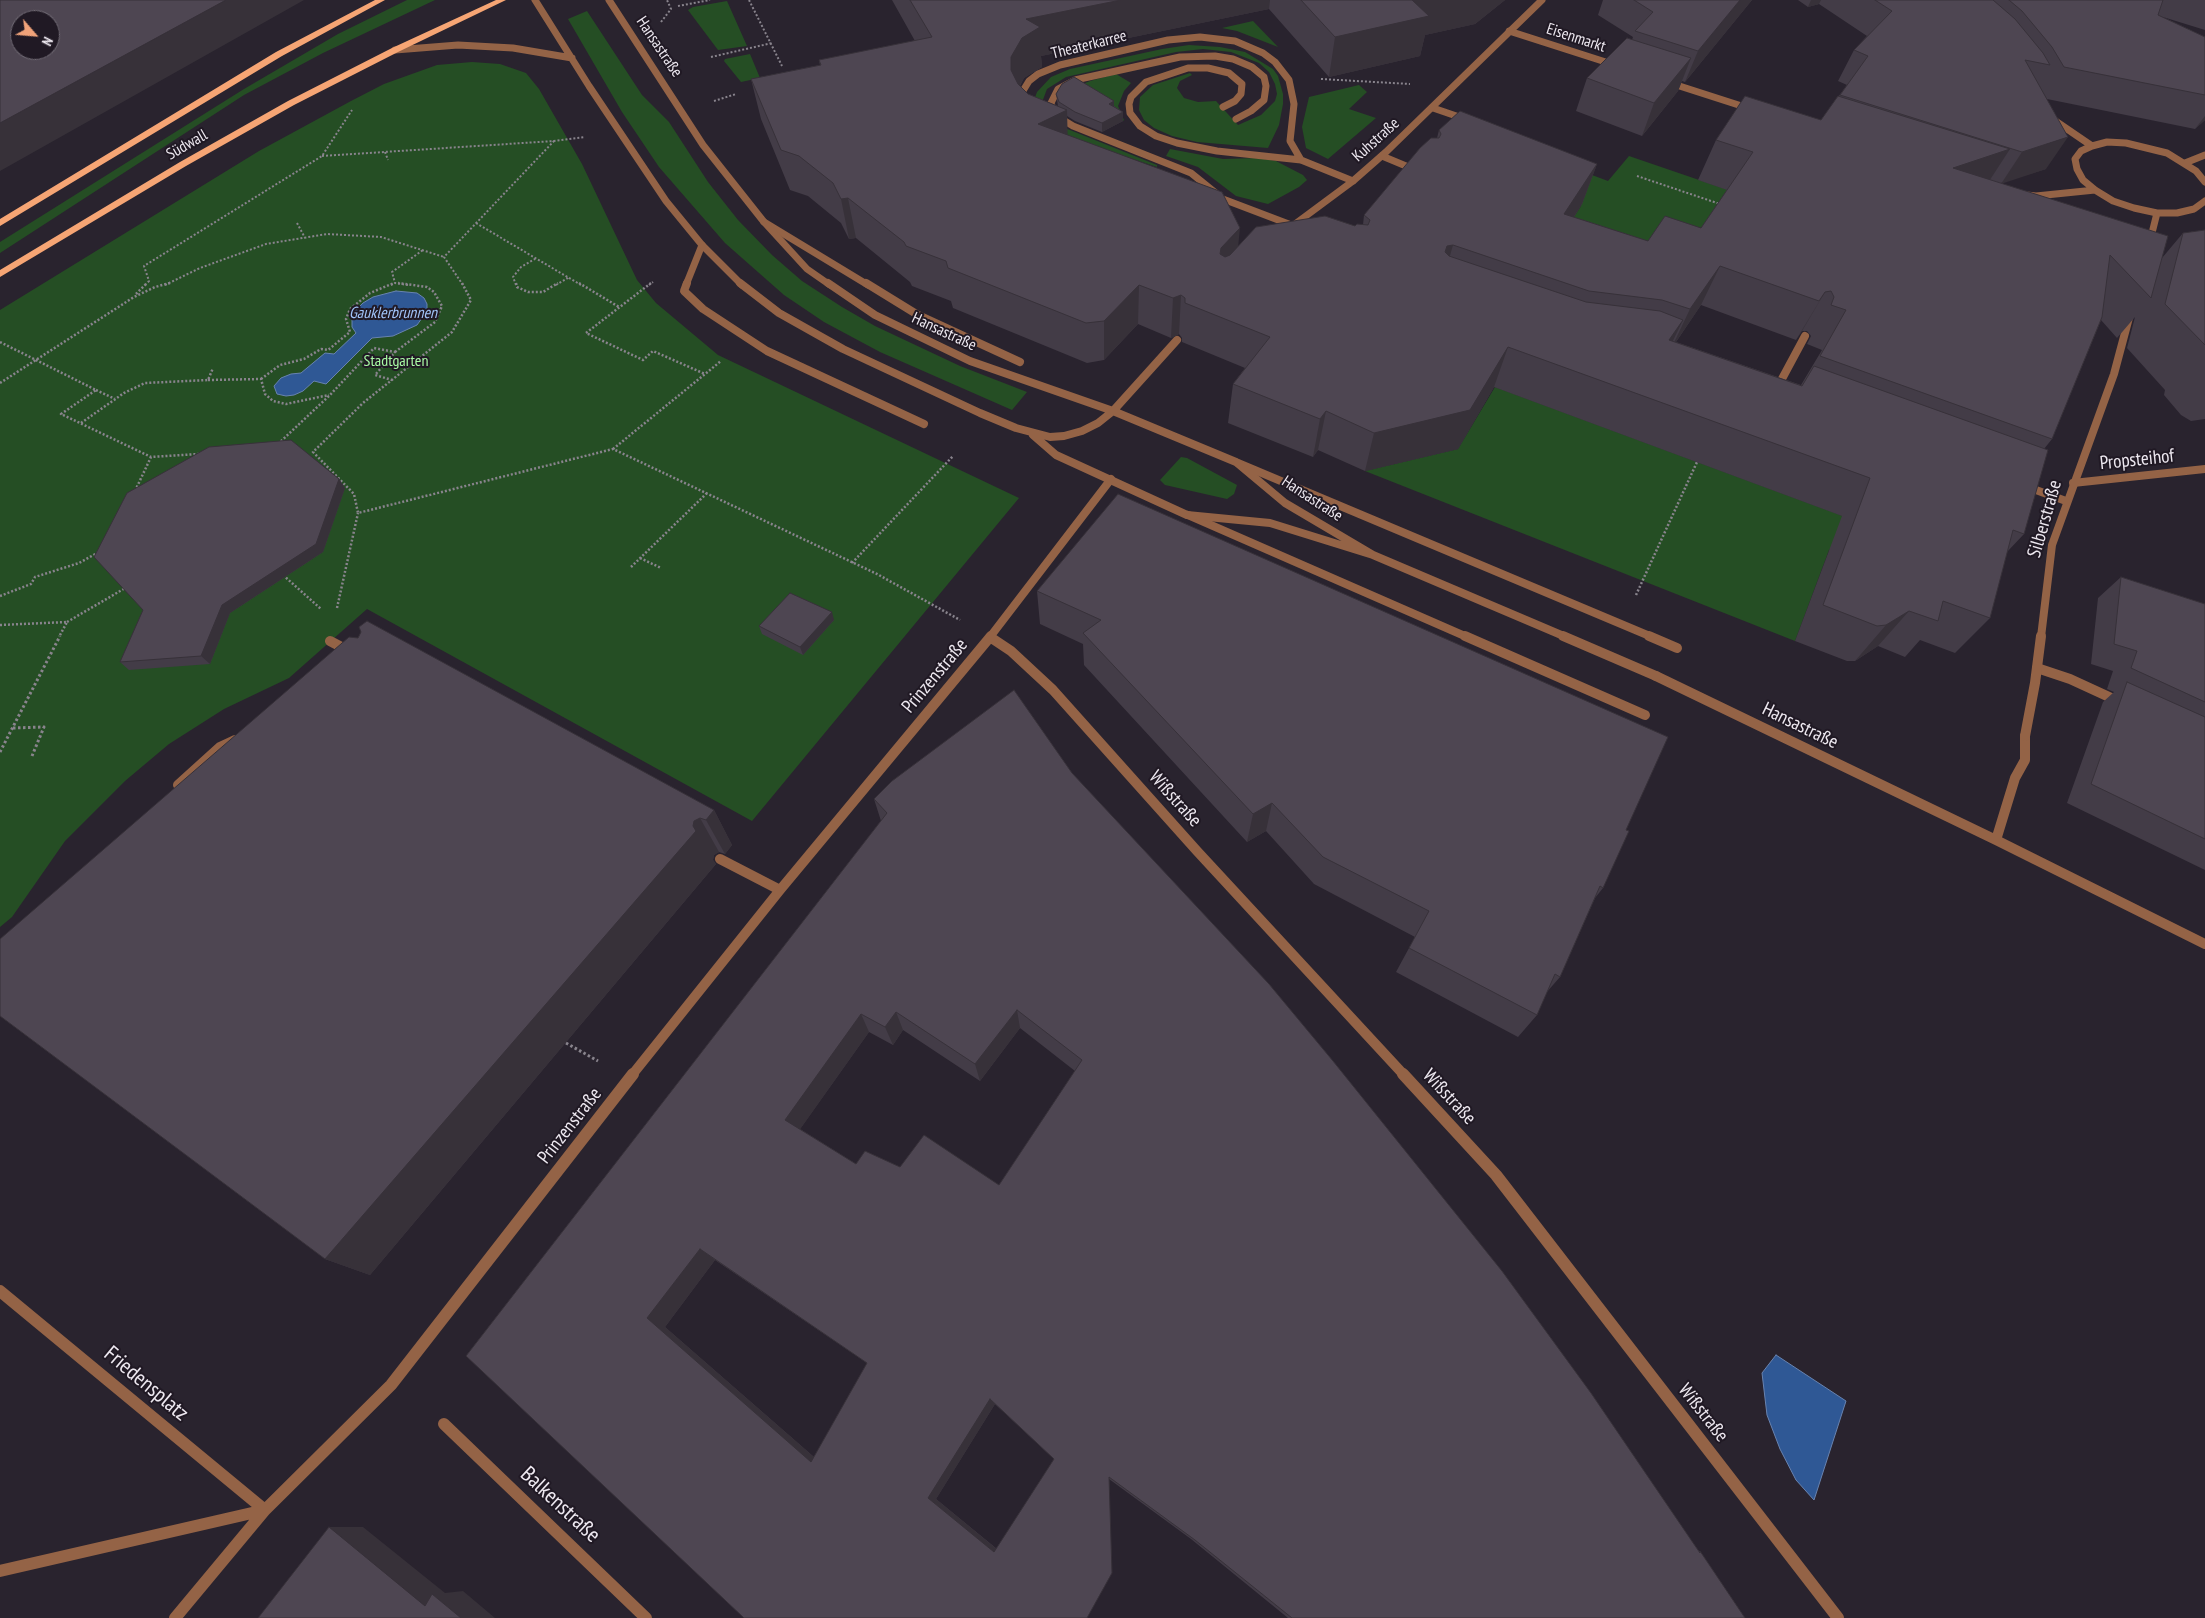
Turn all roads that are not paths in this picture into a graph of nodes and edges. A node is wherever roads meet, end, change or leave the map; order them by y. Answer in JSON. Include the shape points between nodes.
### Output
{"nodes":[{"id":1,"x":381,"y":0,"type":"edge"},
{"id":2,"x":502,"y":0,"type":"edge"},
{"id":3,"x":535,"y":0,"type":"edge"},
{"id":4,"x":608,"y":0,"type":"edge"},
{"id":5,"x":1542,"y":0,"type":"edge"},
{"id":6,"x":1509,"y":31,"type":"junction"},
{"id":7,"x":395,"y":50,"type":"junction"},
{"id":8,"x":572,"y":58,"type":"junction"},
{"id":9,"x":1622,"y":67,"type":"edge"},
{"id":10,"x":1659,"y":79,"type":"edge"},
{"id":11,"x":1223,"y":107,"type":"dead end"},
{"id":12,"x":1018,"y":108,"type":"edge"},
{"id":13,"x":1433,"y":108,"type":"junction"},
{"id":14,"x":1762,"y":112,"type":"edge"},
{"id":15,"x":2048,"y":113,"type":"edge"},
{"id":16,"x":1236,"y":118,"type":"dead end"},
{"id":17,"x":1476,"y":122,"type":"edge"},
{"id":18,"x":2092,"y":146,"type":"junction"},
{"id":19,"x":2205,"y":155,"type":"edge"},
{"id":20,"x":1382,"y":156,"type":"junction"},
{"id":21,"x":1301,"y":160,"type":"junction"},
{"id":22,"x":2185,"y":162,"type":"junction"},
{"id":23,"x":1426,"y":174,"type":"edge"},
{"id":24,"x":1353,"y":181,"type":"junction"},
{"id":25,"x":2205,"y":182,"type":"edge"},
{"id":26,"x":2095,"y":190,"type":"junction"},
{"id":27,"x":1200,"y":192,"type":"edge"},
{"id":28,"x":2021,"y":194,"type":"edge"},
{"id":29,"x":1224,"y":199,"type":"junction"},
{"id":30,"x":2205,"y":202,"type":"edge"},
{"id":31,"x":2157,"y":212,"type":"junction"},
{"id":32,"x":764,"y":222,"type":"junction"},
{"id":33,"x":0,"y":223,"type":"edge"},
{"id":34,"x":1291,"y":228,"type":"joint"},
{"id":35,"x":702,"y":245,"type":"junction"},
{"id":36,"x":2148,"y":250,"type":"edge"},
{"id":37,"x":0,"y":274,"type":"edge"},
{"id":38,"x":2134,"y":301,"type":"edge"},
{"id":39,"x":1805,"y":336,"type":"edge"},
{"id":40,"x":1177,"y":340,"type":"edge"},
{"id":41,"x":1020,"y":362,"type":"dead end"},
{"id":42,"x":1765,"y":389,"type":"edge"},
{"id":43,"x":1774,"y":393,"type":"junction"},
{"id":44,"x":1783,"y":396,"type":"edge"},
{"id":45,"x":1112,"y":411,"type":"junction"},
{"id":46,"x":924,"y":424,"type":"dead end"},
{"id":47,"x":1032,"y":433,"type":"junction"},
{"id":48,"x":1236,"y":462,"type":"junction"},
{"id":49,"x":2205,"y":469,"type":"edge"},
{"id":50,"x":1111,"y":479,"type":"junction"},
{"id":51,"x":2073,"y":483,"type":"junction"},
{"id":52,"x":2020,"y":484,"type":"edge"},
{"id":53,"x":2066,"y":501,"type":"junction"},
{"id":54,"x":1187,"y":515,"type":"junction"},
{"id":55,"x":1373,"y":556,"type":"junction"},
{"id":56,"x":990,"y":637,"type":"junction"},
{"id":57,"x":330,"y":642,"type":"road end"},
{"id":58,"x":1677,"y":648,"type":"dead end"},
{"id":59,"x":356,"y":654,"type":"edge"},
{"id":60,"x":2037,"y":668,"type":"junction"},
{"id":61,"x":2126,"y":705,"type":"edge"},
{"id":62,"x":1645,"y":715,"type":"dead end"},
{"id":63,"x":247,"y":735,"type":"edge"},
{"id":64,"x":169,"y":793,"type":"edge"},
{"id":65,"x":1996,"y":840,"type":"junction"},
{"id":66,"x":720,"y":859,"type":"dead end"},
{"id":67,"x":780,"y":890,"type":"junction"},
{"id":68,"x":2205,"y":944,"type":"edge"},
{"id":69,"x":0,"y":1291,"type":"edge"},
{"id":70,"x":444,"y":1424,"type":"dead end"},
{"id":71,"x":265,"y":1510,"type":"junction"},
{"id":72,"x":0,"y":1571,"type":"edge"},
{"id":73,"x":176,"y":1618,"type":"edge"},
{"id":74,"x":646,"y":1618,"type":"edge"},
{"id":75,"x":1838,"y":1618,"type":"edge"}],
"edges":[{"from":1,"to":33,"type":"main road","name":"Südwall","via":[[279,54]]},
{"from":2,"to":7,"type":"main road","name":"Südwall"},
{"from":3,"to":8,"type":"street","name":"Hansastraße"},
{"from":4,"to":32,"type":"street","name":"Hansastraße","via":[[703,144]]},
{"from":5,"to":6,"type":"street","name":"Kuhstraße"},
{"from":6,"to":9,"type":"street","name":"Eisenmarkt"},
{"from":6,"to":13,"type":"street","name":"Kuhstraße"},
{"from":7,"to":8,"type":"street","name":"Südwall","via":[[458,46],[513,48]]},
{"from":7,"to":37,"type":"main road","name":"Südwall","via":[[252,125]]},
{"from":8,"to":35,"type":"street","name":"Hansastraße","via":[[666,200]]},
{"from":10,"to":14,"type":"street"},
{"from":11,"to":21,"type":"street","via":[[1241,94],[1242,84],[1230,73],[1208,68],[1188,68],[1156,78],[1137,89],[1129,104],[1130,113],[1140,126],[1177,143]]},
{"from":12,"to":21,"type":"street","name":"Theaterkarree","via":[[1018,99],[1030,81],[1060,64],[1168,40],[1200,38],[1235,42],[1275,62],[1289,80],[1294,104],[1290,141]]},
{"from":13,"to":17,"type":"street"},
{"from":13,"to":20,"type":"street","name":"Kuhstraße"},
{"from":15,"to":18,"type":"street"},
{"from":16,"to":29,"type":"street","name":"Theaterkarree","via":[[1251,112],[1264,100],[1264,77],[1234,59],[1215,56],[1180,57],[1075,80],[1058,89],[1051,103],[1055,116],[1073,126],[1191,173]]},
{"from":18,"to":22,"type":"street","via":[[2107,142],[2147,146]]},
{"from":18,"to":26,"type":"street","via":[[2081,151],[2076,160],[2083,180]]},
{"from":19,"to":22,"type":"street"},
{"from":20,"to":23,"type":"street"},
{"from":20,"to":24,"type":"street","name":"Kuhstraße"},
{"from":21,"to":24,"type":"street"},
{"from":22,"to":25,"type":"street"},
{"from":24,"to":34,"type":"street","name":"Kuhstraße"},
{"from":26,"to":28,"type":"street","via":[[2036,196]]},
{"from":26,"to":31,"type":"street","via":[[2113,201]]},
{"from":27,"to":29,"type":"street","name":"Theaterkarree"},
{"from":29,"to":34,"type":"street","name":"Theaterkarree"},
{"from":30,"to":31,"type":"street","via":[[2177,213]]},
{"from":31,"to":36,"type":"street"},
{"from":32,"to":41,"type":"street","via":[[918,315]]},
{"from":32,"to":45,"type":"street","name":"Hansastraße","via":[[807,270],[874,315],[970,361]]},
{"from":35,"to":46,"type":"street","via":[[684,291],[703,309],[767,351]]},
{"from":35,"to":47,"type":"street","name":"Hansastraße","via":[[731,275],[779,313],[904,378]]},
{"from":38,"to":51,"type":"street","name":"Silberstraße","via":[[2114,374]]},
{"from":39,"to":43,"type":"street"},
{"from":40,"to":45,"type":"street"},
{"from":42,"to":43,"type":"street"},
{"from":43,"to":44,"type":"street"},
{"from":45,"to":47,"type":"street","name":"Hansastraße","via":[[1098,423],[1064,436]]},
{"from":45,"to":48,"type":"street","name":"Hansastraße"},
{"from":47,"to":50,"type":"street","name":"Hansastraße","via":[[1056,455]]},
{"from":48,"to":55,"type":"street","name":"Hansastraße","via":[[1285,503]]},
{"from":48,"to":58,"type":"street"},
{"from":49,"to":51,"type":"street","name":"Propsteihof"},
{"from":50,"to":54,"type":"street","name":"Hansastraße"},
{"from":50,"to":56,"type":"street","name":"Prinzenstraße"},
{"from":51,"to":53,"type":"street","name":"Silberstraße"},
{"from":52,"to":53,"type":"street"},
{"from":53,"to":60,"type":"street","name":"Silberstraße","via":[[2052,545]]},
{"from":54,"to":55,"type":"street","name":"Hansastraße","via":[[1270,523]]},
{"from":54,"to":62,"type":"street"},
{"from":55,"to":65,"type":"street","name":"Hansastraße","via":[[1656,676]]},
{"from":56,"to":67,"type":"street","name":"Prinzenstraße"},
{"from":56,"to":75,"type":"street","name":"Wißstraße","via":[[1053,690],[1496,1175]]},
{"from":57,"to":59,"type":"street"},
{"from":60,"to":61,"type":"street","via":[[2070,679]]},
{"from":60,"to":65,"type":"street","name":"Silberstraße","via":[[2025,736],[2025,760],[2015,778]]},
{"from":63,"to":64,"type":"street","via":[[220,747]]},
{"from":65,"to":68,"type":"street","name":"Hansastraße"},
{"from":66,"to":67,"type":"street"},
{"from":67,"to":71,"type":"street","name":"Prinzenstraße","via":[[391,1385]]},
{"from":69,"to":71,"type":"street","name":"Friedensplatz"},
{"from":70,"to":74,"type":"street","name":"Balkenstraße"},
{"from":71,"to":72,"type":"street"},
{"from":71,"to":73,"type":"street"}]}
